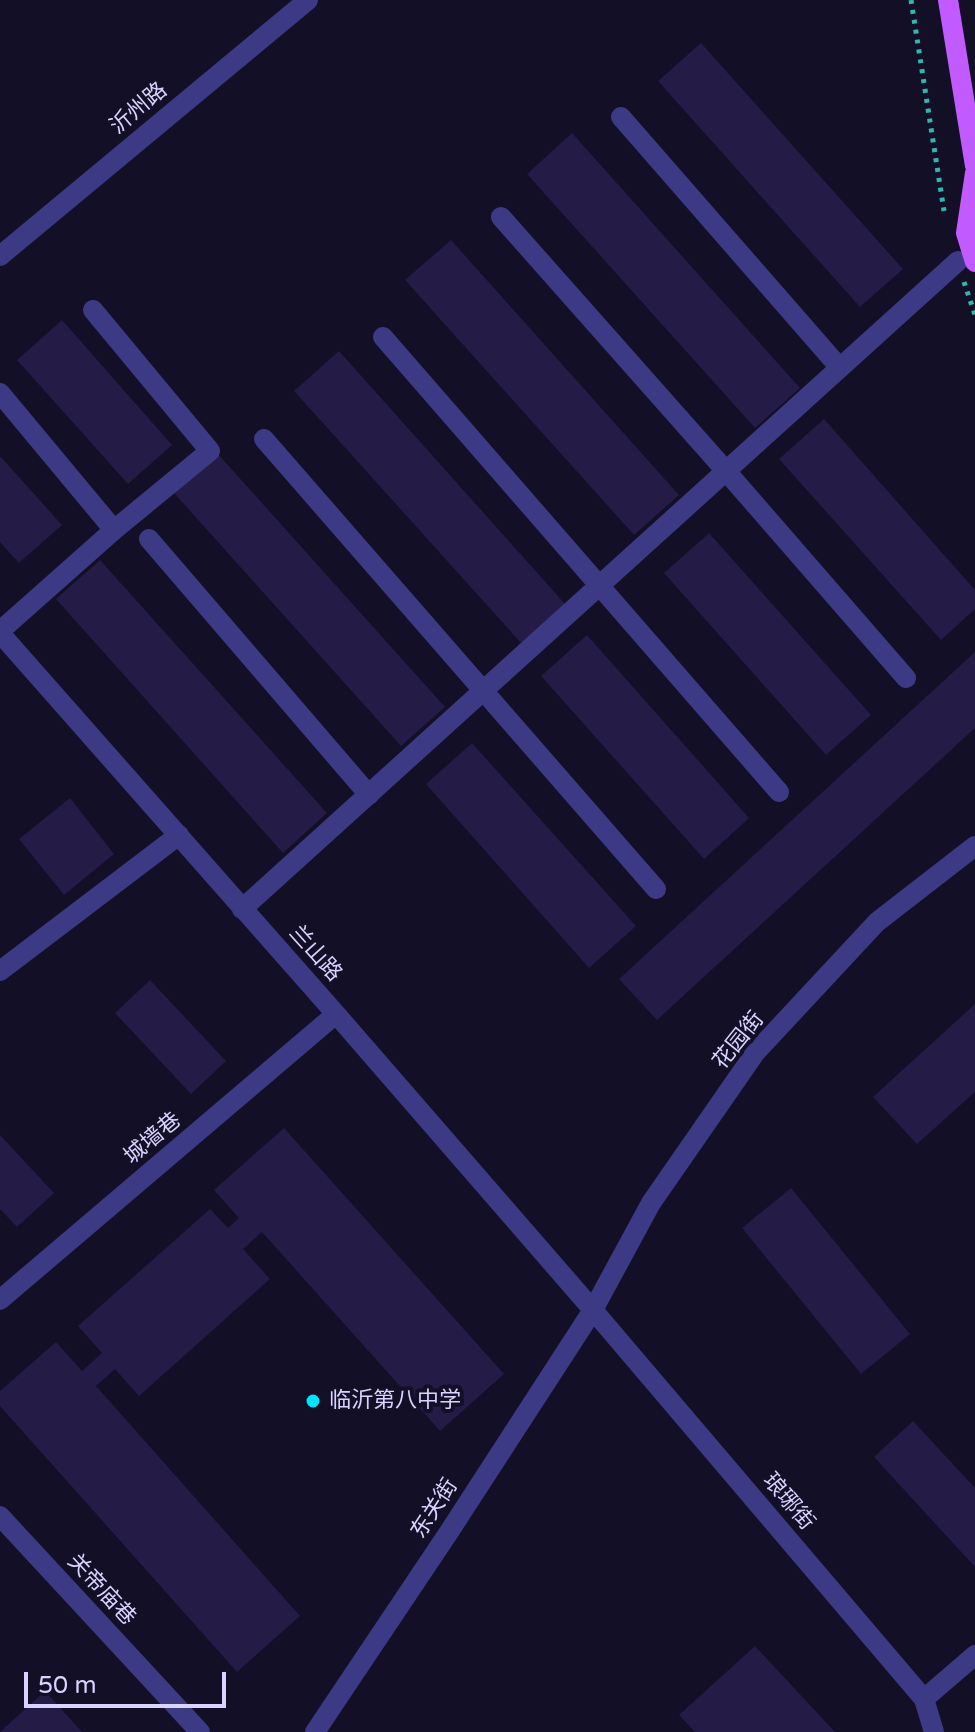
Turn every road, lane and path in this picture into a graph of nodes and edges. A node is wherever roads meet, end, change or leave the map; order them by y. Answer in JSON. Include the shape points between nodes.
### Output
{"nodes":[{"id":1,"x":308,"y":0,"type":"edge"},
{"id":2,"x":911,"y":0,"type":"edge"},
{"id":3,"x":948,"y":0,"type":"edge"},
{"id":4,"x":621,"y":117,"type":"dead end"},
{"id":5,"x":975,"y":166,"type":"edge"},
{"id":6,"x":975,"y":173,"type":"edge"},
{"id":7,"x":501,"y":217,"type":"dead end"},
{"id":8,"x":945,"y":218,"type":"dead end"},
{"id":9,"x":0,"y":256,"type":"edge"},
{"id":10,"x":966,"y":262,"type":"edge"},
{"id":11,"x":93,"y":310,"type":"dead end"},
{"id":12,"x":383,"y":337,"type":"dead end"},
{"id":13,"x":840,"y":368,"type":"junction"},
{"id":14,"x":0,"y":393,"type":"edge"},
{"id":15,"x":264,"y":439,"type":"dead end"},
{"id":16,"x":726,"y":471,"type":"junction"},
{"id":17,"x":114,"y":530,"type":"junction"},
{"id":18,"x":149,"y":539,"type":"dead end"},
{"id":19,"x":600,"y":585,"type":"junction"},
{"id":20,"x":0,"y":632,"type":"edge"},
{"id":21,"x":906,"y":678,"type":"dead end"},
{"id":22,"x":485,"y":690,"type":"junction"},
{"id":23,"x":779,"y":792,"type":"dead end"},
{"id":24,"x":369,"y":795,"type":"junction"},
{"id":25,"x":179,"y":835,"type":"junction"},
{"id":26,"x":975,"y":846,"type":"edge"},
{"id":27,"x":656,"y":889,"type":"dead end"},
{"id":28,"x":242,"y":909,"type":"junction"},
{"id":29,"x":0,"y":971,"type":"edge"},
{"id":30,"x":336,"y":1014,"type":"junction"},
{"id":31,"x":0,"y":1300,"type":"edge"},
{"id":32,"x":593,"y":1310,"type":"junction"},
{"id":33,"x":0,"y":1516,"type":"edge"},
{"id":34,"x":975,"y":1655,"type":"edge"},
{"id":35,"x":924,"y":1699,"type":"junction"},
{"id":36,"x":200,"y":1732,"type":"edge"},
{"id":37,"x":315,"y":1732,"type":"edge"},
{"id":38,"x":934,"y":1732,"type":"edge"}],
"edges":[{"from":1,"to":9,"type":"street","name":"沂州路"},
{"from":2,"to":8,"type":"path"},
{"from":3,"to":5,"type":"main road"},
{"from":4,"to":13,"type":"street"},
{"from":6,"to":10,"type":"main road"},
{"from":7,"to":16,"type":"street"},
{"from":10,"to":13,"type":"street"},
{"from":11,"to":17,"type":"street","via":[[210,451]]},
{"from":12,"to":19,"type":"street"},
{"from":13,"to":16,"type":"street"},
{"from":14,"to":17,"type":"street"},
{"from":15,"to":22,"type":"street"},
{"from":16,"to":19,"type":"street"},
{"from":16,"to":21,"type":"street"},
{"from":17,"to":20,"type":"street"},
{"from":18,"to":24,"type":"street"},
{"from":19,"to":22,"type":"street"},
{"from":19,"to":23,"type":"street"},
{"from":20,"to":25,"type":"street","name":"兰山路"},
{"from":22,"to":24,"type":"street"},
{"from":22,"to":27,"type":"street"},
{"from":24,"to":28,"type":"street"},
{"from":25,"to":28,"type":"street","name":"兰山路"},
{"from":25,"to":29,"type":"street"},
{"from":26,"to":32,"type":"street","name":"花园街","via":[[877,922],[755,1053],[651,1203]]},
{"from":28,"to":30,"type":"street","name":"兰山路"},
{"from":30,"to":31,"type":"street","name":"城墙巷"},
{"from":30,"to":32,"type":"street","name":"兰山路"},
{"from":32,"to":35,"type":"street","name":"琅琊街"},
{"from":32,"to":37,"type":"street","name":"东关街"},
{"from":33,"to":36,"type":"street","name":"关帝庙巷"},
{"from":34,"to":35,"type":"street"},
{"from":35,"to":38,"type":"street","name":"琅琊街"}]}
